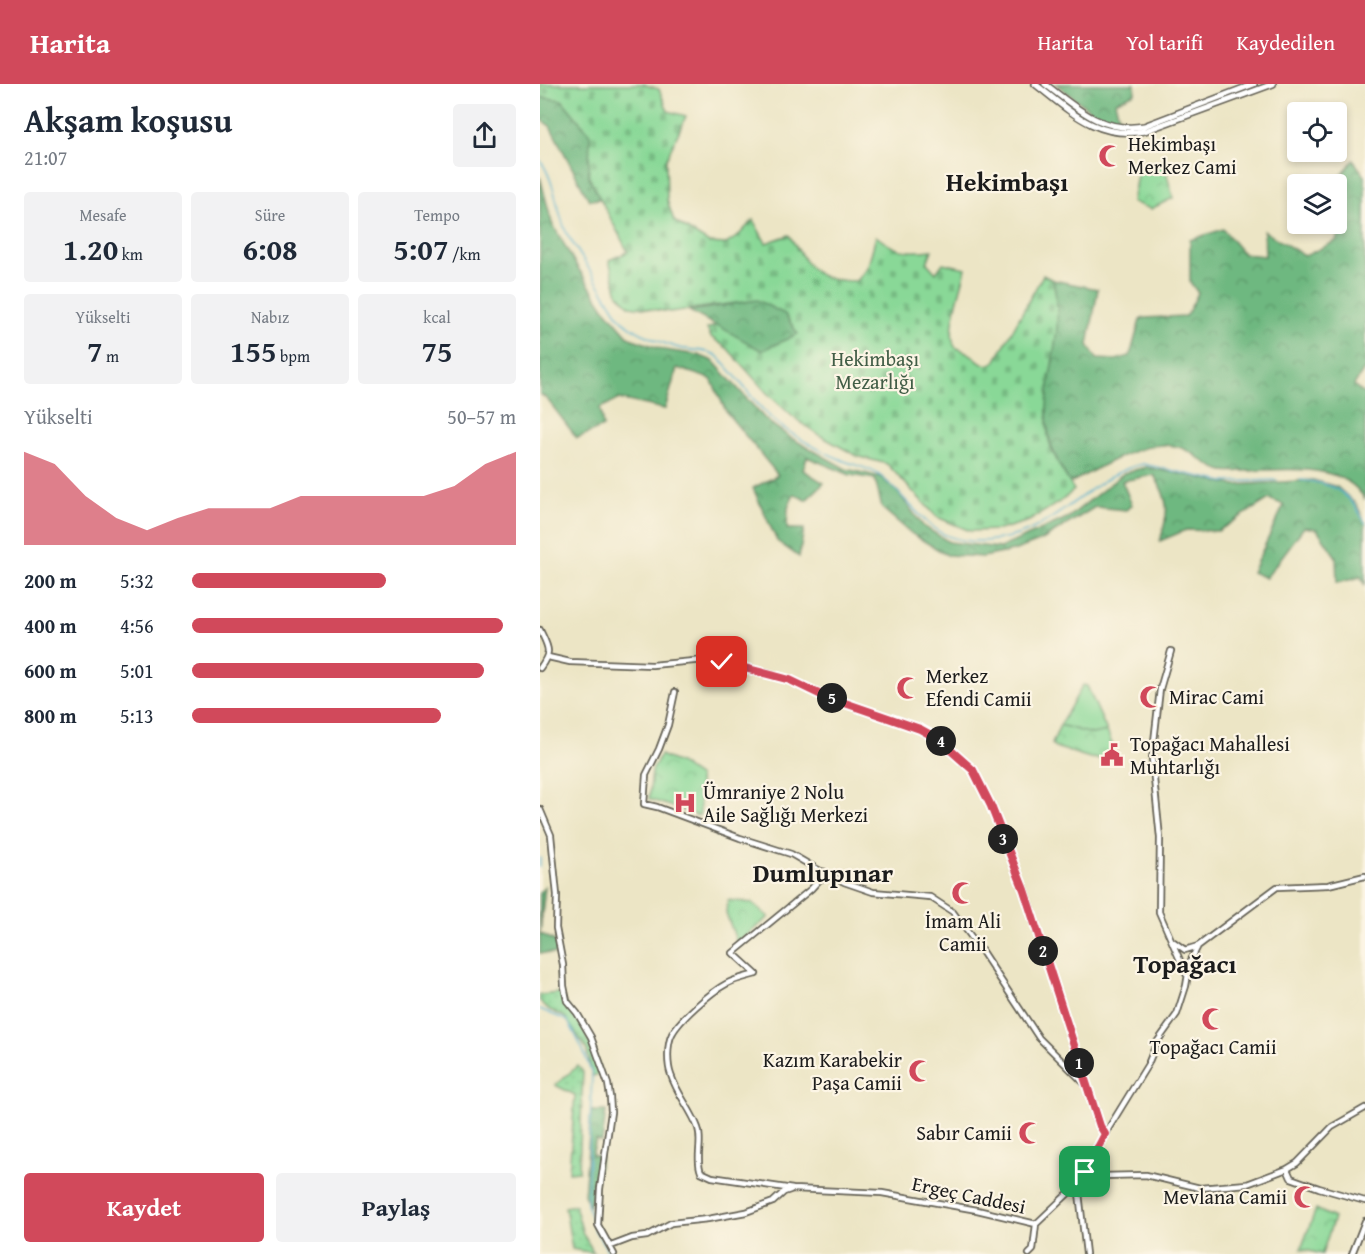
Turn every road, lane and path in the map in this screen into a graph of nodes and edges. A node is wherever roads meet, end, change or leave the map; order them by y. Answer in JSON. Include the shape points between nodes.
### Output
{"nodes":[{"id":1,"x":1035,"y":84,"type":"edge"},
{"id":2,"x":1045,"y":84,"type":"edge"},
{"id":3,"x":1254,"y":84,"type":"edge"},
{"id":4,"x":1273,"y":84,"type":"edge"},
{"id":5,"x":1061,"y":100,"type":"junction"},
{"id":6,"x":1221,"y":100,"type":"junction"},
{"id":7,"x":540,"y":630,"type":"edge"},
{"id":8,"x":1172,"y":651,"type":"dead end"},
{"id":9,"x":548,"y":657,"type":"junction"},
{"id":10,"x":540,"y":668,"type":"edge"},
{"id":11,"x":675,"y":692,"type":"dead end"},
{"id":12,"x":540,"y":809,"type":"edge"},
{"id":13,"x":824,"y":873,"type":"junction"},
{"id":14,"x":1365,"y":876,"type":"edge"},
{"id":15,"x":1172,"y":940,"type":"junction"},
{"id":16,"x":1198,"y":946,"type":"junction"},
{"id":17,"x":1186,"y":950,"type":"junction"},
{"id":18,"x":1180,"y":959,"type":"junction"},
{"id":19,"x":1191,"y":960,"type":"junction"},
{"id":20,"x":1186,"y":974,"type":"junction"},
{"id":21,"x":1087,"y":1085,"type":"junction"},
{"id":22,"x":1365,"y":1108,"type":"edge"},
{"id":23,"x":1105,"y":1134,"type":"junction"},
{"id":24,"x":1287,"y":1169,"type":"junction"},
{"id":25,"x":1085,"y":1172,"type":"junction"},
{"id":26,"x":1078,"y":1184,"type":"junction"},
{"id":27,"x":793,"y":1189,"type":"junction"},
{"id":28,"x":1365,"y":1201,"type":"edge"},
{"id":29,"x":1365,"y":1221,"type":"edge"},
{"id":30,"x":1036,"y":1224,"type":"junction"},
{"id":31,"x":610,"y":1246,"type":"junction"},
{"id":32,"x":614,"y":1254,"type":"edge"},
{"id":33,"x":1029,"y":1254,"type":"edge"},
{"id":34,"x":1086,"y":1254,"type":"edge"},
{"id":35,"x":1352,"y":1254,"type":"edge"}],
"edges":[{"from":1,"to":5,"type":"main road"},
{"from":2,"to":5,"type":"main road"},
{"from":3,"to":6,"type":"main road"},
{"from":4,"to":6,"type":"main road"},
{"from":5,"to":6,"type":"main road","via":[[1101,126],[1130,131]]},
{"from":7,"to":9,"type":"street","via":[[549,648]]},
{"from":8,"to":15,"type":"street","via":[[1160,689],[1152,759],[1160,838],[1159,912]]},
{"from":9,"to":10,"type":"street"},
{"from":9,"to":21,"type":"street","via":[[570,662],[652,665],[722,662],[790,680],[938,739],[973,770],[991,806],[1024,890]]},
{"from":11,"to":13,"type":"street","via":[[668,725],[646,775],[644,804],[791,854]]},
{"from":12,"to":31,"type":"street","via":[[551,835],[556,928],[567,1001],[591,1037],[608,1084],[611,1112],[598,1225]]},
{"from":13,"to":21,"type":"street","via":[[873,892],[930,897],[952,912],[1039,1038]]},
{"from":13,"to":27,"type":"street","name":"Ergeç Caddesi","via":[[811,889],[733,953],[756,974],[725,984],[705,998],[672,1034],[669,1054],[670,1072],[679,1095],[698,1127],[701,1172]]},
{"from":14,"to":16,"type":"street","via":[[1329,885],[1276,887]]},
{"from":15,"to":17,"type":"street"},
{"from":15,"to":18,"type":"street"},
{"from":16,"to":17,"type":"street"},
{"from":16,"to":19,"type":"street","name":"Ergeç Caddesi"},
{"from":17,"to":18,"type":"street"},
{"from":17,"to":19,"type":"street","via":[[1191,953]]},
{"from":18,"to":19,"type":"street"},
{"from":18,"to":20,"type":"street"},
{"from":19,"to":20,"type":"street","name":"Ergeç Caddesi"},
{"from":20,"to":23,"type":"street","name":"Ergeç Caddesi","via":[[1177,1014]]},
{"from":21,"to":23,"type":"street"},
{"from":22,"to":24,"type":"street","via":[[1332,1127]]},
{"from":23,"to":25,"type":"street","name":"Ergeç Caddesi"},
{"from":24,"to":25,"type":"street","via":[[1247,1184],[1200,1188],[1146,1175],[1101,1176]]},
{"from":24,"to":28,"type":"street","via":[[1291,1178]]},
{"from":25,"to":26,"type":"street","name":"Ergeç Caddesi"},
{"from":26,"to":30,"type":"street","name":"Ergeç Caddesi"},
{"from":26,"to":34,"type":"street"},
{"from":27,"to":30,"type":"street","name":"Ergeç Caddesi","via":[[873,1193]]},
{"from":27,"to":31,"type":"street","via":[[746,1212],[671,1223],[647,1236]]},
{"from":29,"to":35,"type":"street"},
{"from":30,"to":33,"type":"street"},
{"from":31,"to":32,"type":"street"}]}
